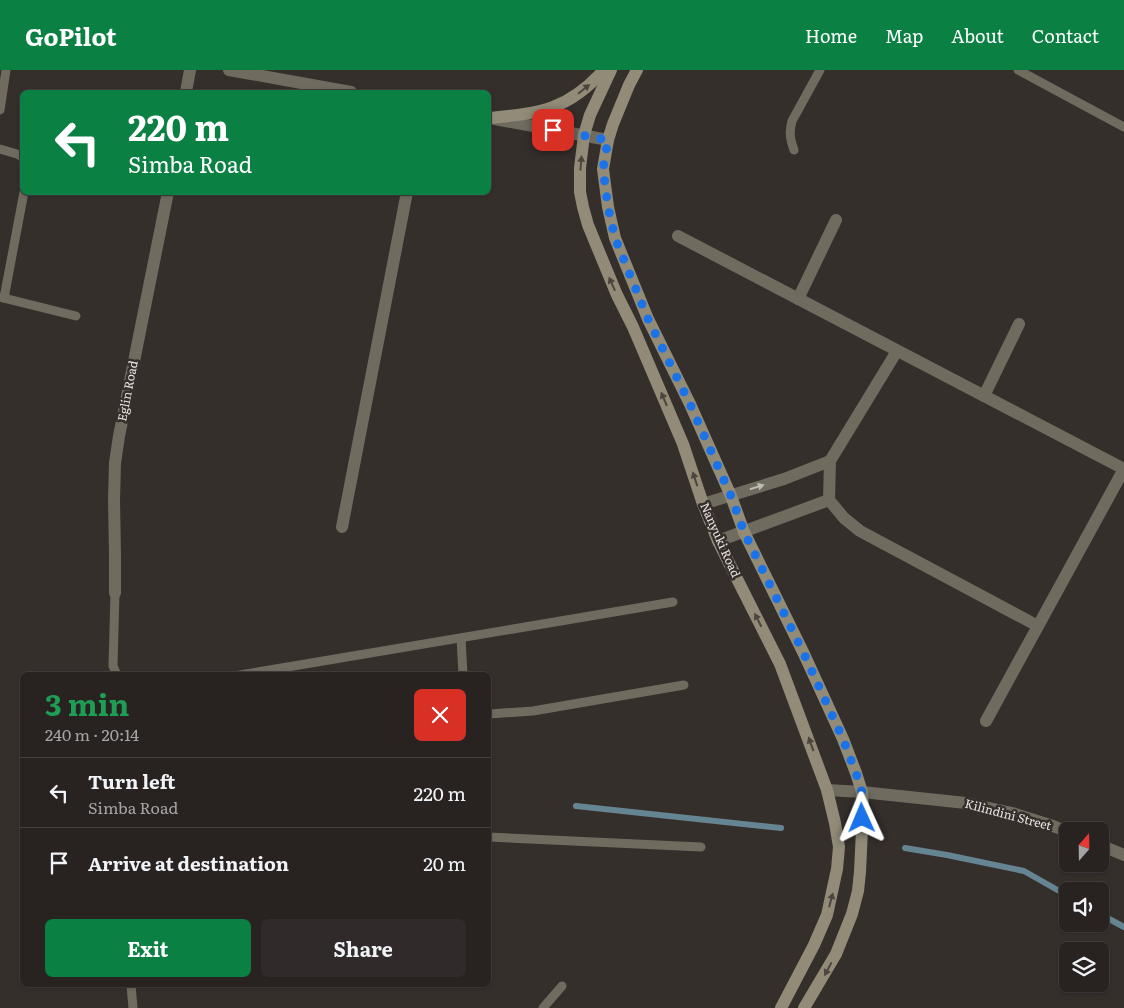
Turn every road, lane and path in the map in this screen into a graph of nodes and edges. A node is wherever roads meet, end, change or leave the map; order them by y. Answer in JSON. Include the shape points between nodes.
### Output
{"nodes":[{"id":1,"x":6,"y":70,"type":"edge"},
{"id":2,"x":190,"y":70,"type":"edge"},
{"id":3,"x":229,"y":70,"type":"edge"},
{"id":4,"x":604,"y":70,"type":"edge"},
{"id":5,"x":611,"y":70,"type":"edge"},
{"id":6,"x":637,"y":70,"type":"edge"},
{"id":7,"x":820,"y":70,"type":"edge"},
{"id":8,"x":1018,"y":70,"type":"edge"},
{"id":9,"x":186,"y":90,"type":"edge"},
{"id":10,"x":340,"y":90,"type":"edge"},
{"id":11,"x":0,"y":110,"type":"edge"},
{"id":12,"x":491,"y":118,"type":"edge"},
{"id":13,"x":491,"y":118,"type":"edge"},
{"id":14,"x":1124,"y":127,"type":"edge"},
{"id":15,"x":584,"y":135,"type":"junction"},
{"id":16,"x":608,"y":140,"type":"junction"},
{"id":17,"x":0,"y":149,"type":"edge"},
{"id":18,"x":794,"y":150,"type":"dead end"},
{"id":19,"x":20,"y":156,"type":"edge"},
{"id":20,"x":23,"y":195,"type":"edge"},
{"id":21,"x":167,"y":195,"type":"edge"},
{"id":22,"x":407,"y":195,"type":"edge"},
{"id":23,"x":836,"y":220,"type":"dead end"},
{"id":24,"x":678,"y":236,"type":"dead end"},
{"id":25,"x":2,"y":297,"type":"edge"},
{"id":26,"x":798,"y":299,"type":"junction"},
{"id":27,"x":76,"y":316,"type":"dead end"},
{"id":28,"x":1019,"y":324,"type":"dead end"},
{"id":29,"x":897,"y":351,"type":"junction"},
{"id":30,"x":984,"y":396,"type":"junction"},
{"id":31,"x":830,"y":461,"type":"junction"},
{"id":32,"x":1124,"y":469,"type":"edge"},
{"id":33,"x":731,"y":496,"type":"junction"},
{"id":34,"x":829,"y":500,"type":"junction"},
{"id":35,"x":703,"y":504,"type":"junction"},
{"id":36,"x":342,"y":527,"type":"dead end"},
{"id":37,"x":744,"y":532,"type":"junction"},
{"id":38,"x":718,"y":541,"type":"junction"},
{"id":39,"x":114,"y":593,"type":"joint"},
{"id":40,"x":673,"y":602,"type":"dead end"},
{"id":41,"x":1038,"y":626,"type":"junction"},
{"id":42,"x":461,"y":638,"type":"junction"},
{"id":43,"x":116,"y":672,"type":"edge"},
{"id":44,"x":258,"y":672,"type":"edge"},
{"id":45,"x":463,"y":672,"type":"edge"},
{"id":46,"x":684,"y":685,"type":"dead end"},
{"id":47,"x":491,"y":714,"type":"edge"},
{"id":48,"x":986,"y":721,"type":"dead end"},
{"id":49,"x":827,"y":790,"type":"junction"},
{"id":50,"x":862,"y":792,"type":"junction"},
{"id":51,"x":1059,"y":828,"type":"edge"},
{"id":52,"x":491,"y":838,"type":"edge"},
{"id":53,"x":700,"y":847,"type":"dead end"},
{"id":54,"x":1109,"y":849,"type":"edge"},
{"id":55,"x":1124,"y":855,"type":"edge"},
{"id":56,"x":562,"y":986,"type":"dead end"},
{"id":57,"x":131,"y":987,"type":"edge"},
{"id":58,"x":133,"y":1008,"type":"edge"},
{"id":59,"x":543,"y":1008,"type":"edge"},
{"id":60,"x":781,"y":1008,"type":"edge"},
{"id":61,"x":804,"y":1008,"type":"edge"}],
"edges":[{"from":1,"to":11,"type":"lane"},
{"from":2,"to":9,"type":"street"},
{"from":3,"to":10,"type":"street"},
{"from":12,"to":4,"type":"main road","one_way":true,"via":[[556,107],[580,93]]},
{"from":5,"to":15,"type":"main road","name":"Nanyuki Road"},
{"from":6,"to":16,"type":"main road","name":"Nanyuki Road"},
{"from":7,"to":18,"type":"lane","via":[[792,121],[790,139]]},
{"from":8,"to":14,"type":"lane"},
{"from":13,"to":15,"type":"street"},
{"from":15,"to":16,"type":"street"},
{"from":35,"to":15,"type":"main road","name":"Nanyuki Road","one_way":true,"via":[[684,444],[588,225],[580,192]]},
{"from":16,"to":33,"type":"main road","name":"Nanyuki Road","via":[[603,169],[615,238],[648,319]]},
{"from":17,"to":19,"type":"lane"},
{"from":20,"to":25,"type":"lane"},
{"from":21,"to":39,"type":"street","name":"Eglin Road","via":[[115,463]]},
{"from":22,"to":36,"type":"street"},
{"from":23,"to":26,"type":"street"},
{"from":24,"to":26,"type":"street"},
{"from":25,"to":27,"type":"lane"},
{"from":26,"to":29,"type":"street"},
{"from":28,"to":30,"type":"street"},
{"from":29,"to":30,"type":"street"},
{"from":29,"to":31,"type":"street"},
{"from":30,"to":32,"type":"street"},
{"from":33,"to":31,"type":"street","one_way":true},
{"from":31,"to":34,"type":"street"},
{"from":32,"to":41,"type":"street"},
{"from":33,"to":35,"type":"street"},
{"from":33,"to":37,"type":"main road","name":"Nanyuki Road"},
{"from":34,"to":37,"type":"street"},
{"from":34,"to":41,"type":"street","via":[[860,531]]},
{"from":35,"to":38,"type":"main road","name":"Nanyuki Road"},
{"from":37,"to":38,"type":"street"},
{"from":37,"to":50,"type":"main road","name":"Nanyuki Road","via":[[843,739]]},
{"from":49,"to":38,"type":"main road","name":"Nanyuki Road","one_way":true,"via":[[780,664]]},
{"from":39,"to":43,"type":"lane","via":[[113,666]]},
{"from":40,"to":42,"type":"lane"},
{"from":41,"to":48,"type":"street"},
{"from":42,"to":44,"type":"lane"},
{"from":42,"to":45,"type":"lane"},
{"from":46,"to":47,"type":"lane","via":[[533,711]]},
{"from":49,"to":50,"type":"street","name":"Kilindini Street"},
{"from":60,"to":49,"type":"main road","name":"Nanyuki Road","one_way":true,"via":[[814,945],[832,895],[839,847]]},
{"from":50,"to":51,"type":"street","name":"Kilindini Street","via":[[966,803]]},
{"from":50,"to":61,"type":"main road","name":"Nanyuki Road","one_way":true,"via":[[860,872],[852,914],[836,954]]},
{"from":52,"to":53,"type":"lane"},
{"from":54,"to":55,"type":"street"},
{"from":56,"to":59,"type":"lane"},
{"from":57,"to":58,"type":"lane"}]}
